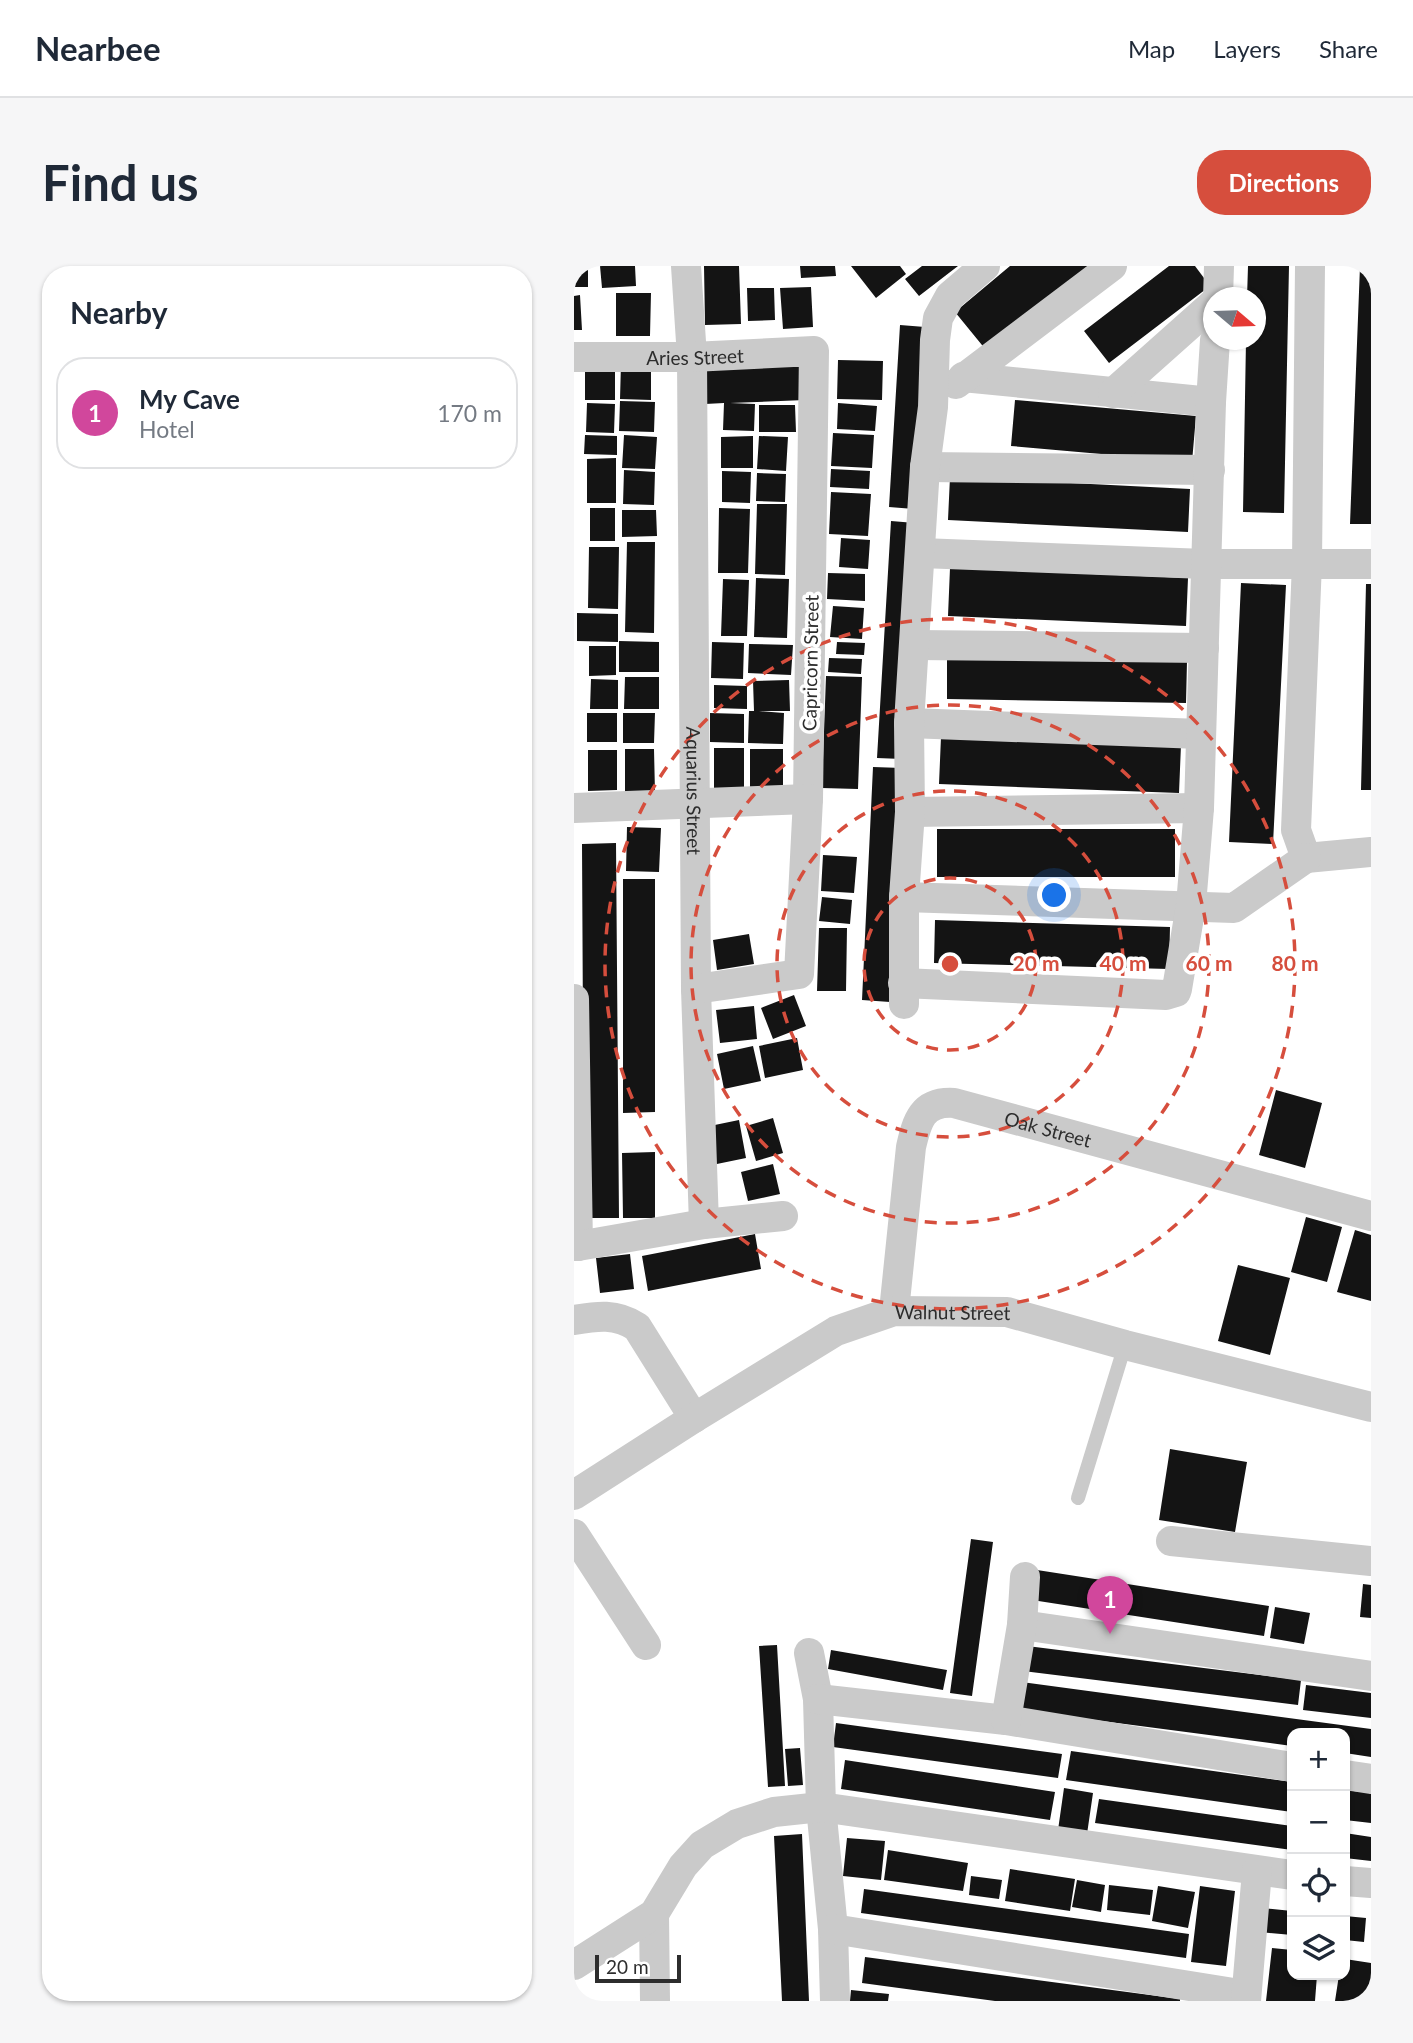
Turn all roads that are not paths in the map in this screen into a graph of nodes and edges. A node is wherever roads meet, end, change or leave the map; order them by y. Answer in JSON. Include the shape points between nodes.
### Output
{"nodes":[{"id":1,"x":686,"y":266,"type":"edge"},
{"id":2,"x":985,"y":266,"type":"edge"},
{"id":3,"x":1112,"y":266,"type":"edge"},
{"id":4,"x":1219,"y":266,"type":"edge"},
{"id":5,"x":1310,"y":266,"type":"edge"},
{"id":6,"x":1218,"y":287,"type":"edge"},
{"id":7,"x":1203,"y":312,"type":"edge"},
{"id":8,"x":1214,"y":350,"type":"edge"},
{"id":9,"x":814,"y":351,"type":"joint"},
{"id":10,"x":574,"y":357,"type":"edge"},
{"id":11,"x":692,"y":357,"type":"junction"},
{"id":12,"x":963,"y":377,"type":"junction"},
{"id":13,"x":1113,"y":393,"type":"junction"},
{"id":14,"x":1211,"y":402,"type":"junction"},
{"id":15,"x":933,"y":407,"type":"junction"},
{"id":16,"x":925,"y":467,"type":"junction"},
{"id":17,"x":1210,"y":470,"type":"junction"},
{"id":18,"x":921,"y":553,"type":"junction"},
{"id":19,"x":1307,"y":563,"type":"junction"},
{"id":20,"x":1205,"y":564,"type":"junction"},
{"id":21,"x":1371,"y":564,"type":"edge"},
{"id":22,"x":915,"y":645,"type":"junction"},
{"id":23,"x":1205,"y":648,"type":"junction"},
{"id":24,"x":909,"y":723,"type":"junction"},
{"id":25,"x":1200,"y":734,"type":"junction"},
{"id":26,"x":808,"y":799,"type":"junction"},
{"id":27,"x":695,"y":804,"type":"junction"},
{"id":28,"x":574,"y":808,"type":"edge"},
{"id":29,"x":1199,"y":808,"type":"junction"},
{"id":30,"x":910,"y":812,"type":"junction"},
{"id":31,"x":1371,"y":852,"type":"edge"},
{"id":32,"x":1306,"y":858,"type":"junction"},
{"id":33,"x":904,"y":897,"type":"junction"},
{"id":34,"x":1191,"y":905,"type":"junction"},
{"id":35,"x":696,"y":989,"type":"junction"},
{"id":36,"x":574,"y":999,"type":"edge"},
{"id":37,"x":783,"y":1216,"type":"dead end"},
{"id":38,"x":1371,"y":1216,"type":"edge"},
{"id":39,"x":704,"y":1224,"type":"junction"},
{"id":40,"x":576,"y":1246,"type":"edge"},
{"id":41,"x":894,"y":1311,"type":"junction"},
{"id":42,"x":574,"y":1320,"type":"edge"},
{"id":43,"x":1125,"y":1345,"type":"junction"},
{"id":44,"x":1371,"y":1407,"type":"edge"},
{"id":45,"x":694,"y":1418,"type":"junction"},
{"id":46,"x":574,"y":1496,"type":"edge"},
{"id":47,"x":1079,"y":1498,"type":"dead end"},
{"id":48,"x":574,"y":1534,"type":"edge"},
{"id":49,"x":1171,"y":1541,"type":"dead end"},
{"id":50,"x":1371,"y":1561,"type":"edge"},
{"id":51,"x":1025,"y":1577,"type":"dead end"},
{"id":52,"x":1021,"y":1625,"type":"junction"},
{"id":53,"x":646,"y":1645,"type":"dead end"},
{"id":54,"x":809,"y":1653,"type":"dead end"},
{"id":55,"x":1371,"y":1676,"type":"edge"},
{"id":56,"x":818,"y":1699,"type":"junction"},
{"id":57,"x":1006,"y":1720,"type":"junction"},
{"id":58,"x":1287,"y":1766,"type":"edge"},
{"id":59,"x":1350,"y":1776,"type":"edge"},
{"id":60,"x":1371,"y":1779,"type":"edge"},
{"id":61,"x":821,"y":1807,"type":"junction"},
{"id":62,"x":1257,"y":1871,"type":"junction"},
{"id":63,"x":1287,"y":1874,"type":"edge"},
{"id":64,"x":1350,"y":1882,"type":"edge"},
{"id":65,"x":1371,"y":1884,"type":"edge"},
{"id":66,"x":654,"y":1914,"type":"junction"},
{"id":67,"x":833,"y":1929,"type":"junction"},
{"id":68,"x":574,"y":1965,"type":"edge"},
{"id":69,"x":1246,"y":1998,"type":"edge"},
{"id":70,"x":654,"y":2001,"type":"edge"},
{"id":71,"x":835,"y":2001,"type":"edge"}],
"edges":[{"from":1,"to":11,"type":"street","name":"Aquarius Street"},
{"from":2,"to":15,"type":"street","via":[[950,296],[938,318]]},
{"from":3,"to":12,"type":"street"},
{"from":4,"to":6,"type":"street"},
{"from":5,"to":19,"type":"street"},
{"from":7,"to":13,"type":"street"},
{"from":8,"to":14,"type":"street"},
{"from":9,"to":11,"type":"street","name":"Aries Street"},
{"from":9,"to":26,"type":"street","name":"Capricorn Street"},
{"from":10,"to":11,"type":"street","name":"Aries Street"},
{"from":11,"to":27,"type":"street","name":"Aquarius Street"},
{"from":12,"to":13,"type":"street"},
{"from":12,"to":15,"type":"street"},
{"from":13,"to":14,"type":"street"},
{"from":14,"to":17,"type":"street"},
{"from":15,"to":16,"type":"street"},
{"from":16,"to":17,"type":"street"},
{"from":16,"to":18,"type":"street"},
{"from":17,"to":20,"type":"street"},
{"from":18,"to":20,"type":"street"},
{"from":18,"to":22,"type":"street"},
{"from":19,"to":20,"type":"street"},
{"from":19,"to":21,"type":"street"},
{"from":19,"to":32,"type":"street","via":[[1296,830]]},
{"from":20,"to":23,"type":"street"},
{"from":22,"to":23,"type":"street"},
{"from":22,"to":24,"type":"street"},
{"from":23,"to":25,"type":"street"},
{"from":24,"to":25,"type":"street"},
{"from":24,"to":30,"type":"street"},
{"from":25,"to":29,"type":"street"},
{"from":26,"to":27,"type":"street"},
{"from":26,"to":35,"type":"street","name":"Capricorn Street","via":[[799,974]]},
{"from":27,"to":28,"type":"street"},
{"from":27,"to":35,"type":"street","name":"Aquarius Street"},
{"from":29,"to":30,"type":"street"},
{"from":29,"to":34,"type":"street"},
{"from":30,"to":33,"type":"street"},
{"from":31,"to":32,"type":"street"},
{"from":32,"to":34,"type":"street","via":[[1234,908]]},
{"from":33,"to":34,"type":"street"},
{"from":33,"to":34,"type":"street","via":[[903,994],[1174,993]]},
{"from":35,"to":39,"type":"street","name":"Aquarius Street"},
{"from":36,"to":40,"type":"street"},
{"from":37,"to":39,"type":"street"},
{"from":38,"to":41,"type":"street","name":"Oak Street","via":[[941,1102],[916,1124]]},
{"from":39,"to":40,"type":"street"},
{"from":41,"to":43,"type":"street","name":"Walnut Street","via":[[1007,1312]]},
{"from":41,"to":45,"type":"street","name":"Walnut Street","via":[[836,1331]]},
{"from":42,"to":45,"type":"street","via":[[601,1315],[625,1318],[637,1327]]},
{"from":43,"to":44,"type":"street","name":"Walnut Street"},
{"from":43,"to":47,"type":"lane"},
{"from":45,"to":46,"type":"street","name":"Walnut Street"},
{"from":48,"to":53,"type":"street"},
{"from":49,"to":50,"type":"street"},
{"from":51,"to":52,"type":"street"},
{"from":52,"to":55,"type":"street"},
{"from":52,"to":57,"type":"street"},
{"from":54,"to":56,"type":"street"},
{"from":56,"to":57,"type":"street"},
{"from":56,"to":61,"type":"street"},
{"from":57,"to":58,"type":"street"},
{"from":59,"to":60,"type":"street"},
{"from":61,"to":62,"type":"street"},
{"from":61,"to":66,"type":"street","via":[[774,1812],[737,1824],[702,1845],[683,1866]]},
{"from":61,"to":67,"type":"street"},
{"from":62,"to":63,"type":"street"},
{"from":62,"to":69,"type":"street"},
{"from":64,"to":65,"type":"street"},
{"from":66,"to":68,"type":"street"},
{"from":66,"to":70,"type":"street"},
{"from":67,"to":69,"type":"street"},
{"from":67,"to":71,"type":"street"}]}
